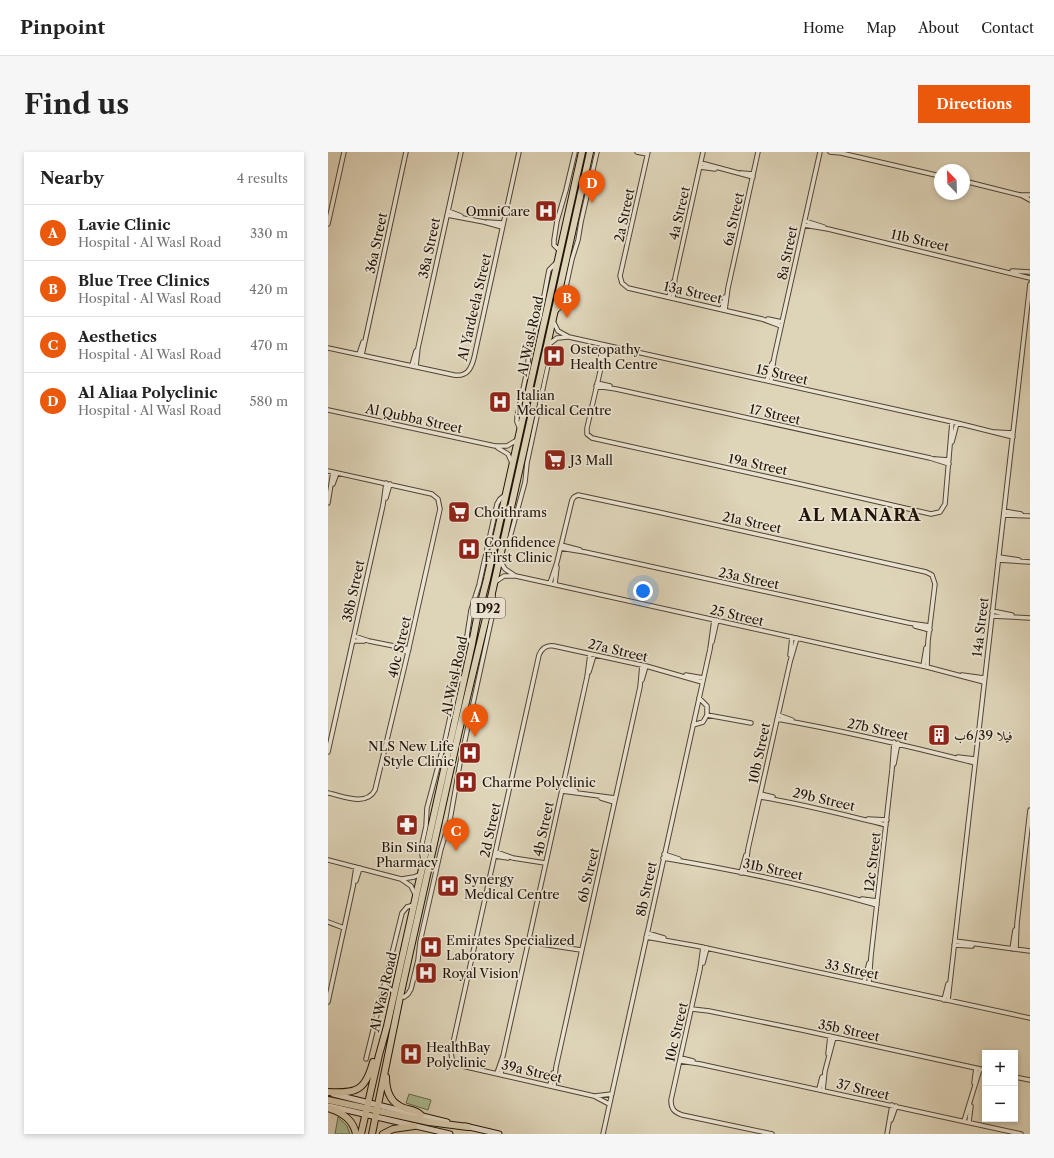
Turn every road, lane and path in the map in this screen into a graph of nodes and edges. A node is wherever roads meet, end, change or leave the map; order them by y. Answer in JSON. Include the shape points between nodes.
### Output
{"nodes":[{"id":1,"x":344,"y":152,"type":"edge"},
{"id":2,"x":406,"y":152,"type":"edge"},
{"id":3,"x":461,"y":152,"type":"edge"},
{"id":4,"x":519,"y":152,"type":"edge"},
{"id":5,"x":575,"y":152,"type":"edge"},
{"id":6,"x":582,"y":152,"type":"edge"},
{"id":7,"x":590,"y":152,"type":"edge"},
{"id":8,"x":597,"y":152,"type":"edge"},
{"id":9,"x":637,"y":152,"type":"edge"},
{"id":10,"x":703,"y":152,"type":"edge"},
{"id":11,"x":758,"y":152,"type":"edge"},
{"id":12,"x":820,"y":152,"type":"edge"},
{"id":13,"x":830,"y":152,"type":"edge"},
{"id":14,"x":647,"y":153,"type":"edge"},
{"id":15,"x":840,"y":153,"type":"edge"},
{"id":16,"x":700,"y":165,"type":"junction"},
{"id":17,"x":934,"y":175,"type":"edge"},
{"id":18,"x":753,"y":176,"type":"junction"},
{"id":19,"x":970,"y":182,"type":"edge"},
{"id":20,"x":1020,"y":195,"type":"junction"},
{"id":21,"x":1030,"y":195,"type":"edge"},
{"id":22,"x":328,"y":197,"type":"edge"},
{"id":23,"x":328,"y":200,"type":"edge"},
{"id":24,"x":333,"y":200,"type":"junction"},
{"id":25,"x":1030,"y":200,"type":"edge"},
{"id":26,"x":447,"y":213,"type":"junction"},
{"id":27,"x":804,"y":223,"type":"junction"},
{"id":28,"x":328,"y":224,"type":"edge"},
{"id":29,"x":503,"y":225,"type":"junction"},
{"id":30,"x":560,"y":251,"type":"junction"},
{"id":31,"x":1007,"y":271,"type":"junction"},
{"id":32,"x":1030,"y":272,"type":"edge"},
{"id":33,"x":1030,"y":278,"type":"edge"},
{"id":34,"x":621,"y":282,"type":"joint"},
{"id":35,"x":1030,"y":284,"type":"edge"},
{"id":36,"x":671,"y":297,"type":"junction"},
{"id":37,"x":724,"y":310,"type":"junction"},
{"id":38,"x":554,"y":312,"type":"junction"},
{"id":39,"x":553,"y":321,"type":"junction"},
{"id":40,"x":782,"y":324,"type":"junction"},
{"id":41,"x":569,"y":337,"type":"junction"},
{"id":42,"x":547,"y":345,"type":"junction"},
{"id":43,"x":604,"y":346,"type":"junction"},
{"id":44,"x":328,"y":348,"type":"edge"},
{"id":45,"x":360,"y":355,"type":"junction"},
{"id":46,"x":414,"y":366,"type":"junction"},
{"id":47,"x":769,"y":381,"type":"junction"},
{"id":48,"x":596,"y":384,"type":"junction"},
{"id":49,"x":328,"y":410,"type":"edge"},
{"id":50,"x":952,"y":422,"type":"junction"},
{"id":51,"x":957,"y":423,"type":"junction"},
{"id":52,"x":1013,"y":435,"type":"junction"},
{"id":53,"x":518,"y":439,"type":"junction"},
{"id":54,"x":495,"y":446,"type":"junction"},
{"id":55,"x":951,"y":447,"type":"junction"},
{"id":56,"x":949,"y":462,"type":"junction"},
{"id":57,"x":512,"y":464,"type":"junction"},
{"id":58,"x":328,"y":471,"type":"edge"},
{"id":59,"x":335,"y":473,"type":"junction"},
{"id":60,"x":388,"y":484,"type":"junction"},
{"id":61,"x":328,"y":503,"type":"edge"},
{"id":62,"x":1004,"y":513,"type":"junction"},
{"id":63,"x":1029,"y":516,"type":"edge"},
{"id":64,"x":561,"y":547,"type":"junction"},
{"id":65,"x":998,"y":558,"type":"junction"},
{"id":66,"x":499,"y":560,"type":"junction"},
{"id":67,"x":557,"y":562,"type":"junction"},
{"id":68,"x":1028,"y":562,"type":"edge"},
{"id":69,"x":516,"y":576,"type":"junction"},
{"id":70,"x":494,"y":582,"type":"junction"},
{"id":71,"x":550,"y":583,"type":"junction"},
{"id":72,"x":555,"y":584,"type":"junction"},
{"id":73,"x":492,"y":593,"type":"junction"},
{"id":74,"x":992,"y":611,"type":"junction"},
{"id":75,"x":992,"y":616,"type":"junction"},
{"id":76,"x":1019,"y":617,"type":"junction"},
{"id":77,"x":1030,"y":618,"type":"edge"},
{"id":78,"x":716,"y":620,"type":"junction"},
{"id":79,"x":930,"y":628,"type":"junction"},
{"id":80,"x":354,"y":636,"type":"junction"},
{"id":81,"x":795,"y":638,"type":"junction"},
{"id":82,"x":353,"y":641,"type":"junction"},
{"id":83,"x":370,"y":641,"type":"junction"},
{"id":84,"x":554,"y":646,"type":"joint"},
{"id":85,"x":409,"y":651,"type":"junction"},
{"id":86,"x":592,"y":654,"type":"junction"},
{"id":87,"x":460,"y":662,"type":"dead end"},
{"id":88,"x":644,"y":666,"type":"junction"},
{"id":89,"x":925,"y":666,"type":"junction"},
{"id":90,"x":465,"y":676,"type":"junction"},
{"id":91,"x":703,"y":680,"type":"junction"},
{"id":92,"x":984,"y":680,"type":"junction"},
{"id":93,"x":458,"y":681,"type":"junction"},
{"id":94,"x":699,"y":698,"type":"junction"},
{"id":95,"x":707,"y":715,"type":"junction"},
{"id":96,"x":778,"y":717,"type":"junction"},
{"id":97,"x":751,"y":723,"type":"dead end"},
{"id":98,"x":693,"y":725,"type":"junction"},
{"id":99,"x":894,"y":742,"type":"junction"},
{"id":100,"x":898,"y":743,"type":"junction"},
{"id":101,"x":328,"y":752,"type":"edge"},
{"id":102,"x":975,"y":761,"type":"junction"},
{"id":103,"x":892,"y":770,"type":"junction"},
{"id":104,"x":562,"y":789,"type":"junction"},
{"id":105,"x":328,"y":793,"type":"edge"},
{"id":106,"x":760,"y":795,"type":"junction"},
{"id":107,"x":615,"y":800,"type":"junction"},
{"id":108,"x":1030,"y":810,"type":"edge"},
{"id":109,"x":863,"y":818,"type":"junction"},
{"id":110,"x":887,"y":820,"type":"junction"},
{"id":111,"x":886,"y":825,"type":"junction"},
{"id":112,"x":495,"y":854,"type":"junction"},
{"id":113,"x":664,"y":856,"type":"junction"},
{"id":114,"x":328,"y":860,"type":"edge"},
{"id":115,"x":424,"y":863,"type":"junction"},
{"id":116,"x":545,"y":865,"type":"junction"},
{"id":117,"x":358,"y":868,"type":"junction"},
{"id":118,"x":743,"y":873,"type":"junction"},
{"id":119,"x":421,"y":874,"type":"junction"},
{"id":120,"x":401,"y":879,"type":"junction"},
{"id":121,"x":416,"y":896,"type":"junction"},
{"id":122,"x":877,"y":903,"type":"junction"},
{"id":123,"x":414,"y":905,"type":"junction"},
{"id":124,"x":647,"y":935,"type":"junction"},
{"id":125,"x":528,"y":940,"type":"junction"},
{"id":126,"x":955,"y":943,"type":"junction"},
{"id":127,"x":705,"y":948,"type":"junction"},
{"id":128,"x":1014,"y":949,"type":"junction"},
{"id":129,"x":1030,"y":951,"type":"edge"},
{"id":130,"x":581,"y":952,"type":"junction"},
{"id":131,"x":871,"y":956,"type":"junction"},
{"id":132,"x":328,"y":976,"type":"edge"},
{"id":133,"x":333,"y":978,"type":"junction"},
{"id":134,"x":328,"y":979,"type":"edge"},
{"id":135,"x":864,"y":982,"type":"junction"},
{"id":136,"x":869,"y":983,"type":"junction"},
{"id":137,"x":385,"y":985,"type":"junction"},
{"id":138,"x":397,"y":995,"type":"junction"},
{"id":139,"x":946,"y":1000,"type":"junction"},
{"id":140,"x":328,"y":1002,"type":"edge"},
{"id":141,"x":692,"y":1007,"type":"junction"},
{"id":142,"x":1030,"y":1018,"type":"edge"},
{"id":143,"x":387,"y":1026,"type":"junction"},
{"id":144,"x":832,"y":1037,"type":"junction"},
{"id":145,"x":451,"y":1052,"type":"joint"},
{"id":146,"x":379,"y":1055,"type":"junction"},
{"id":147,"x":366,"y":1059,"type":"dead end"},
{"id":148,"x":680,"y":1060,"type":"junction"},
{"id":149,"x":386,"y":1065,"type":"junction"},
{"id":150,"x":978,"y":1069,"type":"junction"},
{"id":151,"x":982,"y":1070,"type":"edge"},
{"id":152,"x":499,"y":1074,"type":"junction"},
{"id":153,"x":1018,"y":1078,"type":"edge"},
{"id":154,"x":1030,"y":1080,"type":"edge"},
{"id":155,"x":552,"y":1086,"type":"junction"},
{"id":156,"x":821,"y":1090,"type":"junction"},
{"id":157,"x":328,"y":1092,"type":"edge"},
{"id":158,"x":612,"y":1094,"type":"junction"},
{"id":159,"x":594,"y":1096,"type":"junction"},
{"id":160,"x":328,"y":1100,"type":"edge"},
{"id":161,"x":609,"y":1104,"type":"junction"},
{"id":162,"x":328,"y":1105,"type":"edge"},
{"id":163,"x":894,"y":1106,"type":"junction"},
{"id":164,"x":328,"y":1108,"type":"edge"},
{"id":165,"x":372,"y":1110,"type":"junction"},
{"id":166,"x":421,"y":1116,"type":"junction"},
{"id":167,"x":966,"y":1122,"type":"junction"},
{"id":168,"x":414,"y":1126,"type":"junction"},
{"id":169,"x":468,"y":1127,"type":"junction"},
{"id":170,"x":887,"y":1133,"type":"edge"},
{"id":171,"x":356,"y":1134,"type":"edge"},
{"id":172,"x":361,"y":1134,"type":"edge"},
{"id":173,"x":368,"y":1134,"type":"edge"},
{"id":174,"x":372,"y":1134,"type":"edge"},
{"id":175,"x":383,"y":1134,"type":"edge"},
{"id":176,"x":449,"y":1134,"type":"edge"},
{"id":177,"x":499,"y":1134,"type":"edge"},
{"id":178,"x":603,"y":1134,"type":"edge"},
{"id":179,"x":772,"y":1134,"type":"edge"},
{"id":180,"x":1021,"y":1134,"type":"edge"}],
"edges":[{"from":1,"to":24,"type":"street"},
{"from":2,"to":45,"type":"street","name":"36a Street"},
{"from":3,"to":26,"type":"street","name":"38a Street"},
{"from":4,"to":29,"type":"street","name":"Al Yardeela Street"},
{"from":5,"to":30,"type":"street","via":[[554,240],[554,245]]},
{"from":6,"to":30,"type":"main road","name":"Al Wasl Road","number":"D92"},
{"from":7,"to":38,"type":"main road","name":"Al Wasl Road","number":"D92"},
{"from":8,"to":38,"type":"street","via":[[562,305]]},
{"from":9,"to":14,"type":"street"},
{"from":10,"to":16,"type":"street","name":"4a Street"},
{"from":11,"to":18,"type":"street","name":"6a Street"},
{"from":12,"to":27,"type":"street","name":"8a Street"},
{"from":13,"to":15,"type":"street"},
{"from":14,"to":34,"type":"street","name":"2a Street","via":[[620,276]]},
{"from":15,"to":17,"type":"street"},
{"from":16,"to":18,"type":"street"},
{"from":16,"to":36,"type":"street","name":"4a Street"},
{"from":18,"to":37,"type":"street","name":"6a Street"},
{"from":19,"to":20,"type":"street"},
{"from":20,"to":21,"type":"street"},
{"from":20,"to":25,"type":"street"},
{"from":22,"to":24,"type":"street"},
{"from":23,"to":24,"type":"street"},
{"from":24,"to":28,"type":"street"},
{"from":26,"to":29,"type":"street"},
{"from":26,"to":46,"type":"street","name":"38a Street"},
{"from":27,"to":31,"type":"street","name":"11b Street"},
{"from":27,"to":40,"type":"street","name":"8a Street"},
{"from":29,"to":46,"type":"street","name":"Al Yardeela Street","via":[[472,366],[466,374],[457,376]]},
{"from":30,"to":53,"type":"main road","name":"Al Wasl Road","number":"D92"},
{"from":31,"to":32,"type":"street","name":"11b Street"},
{"from":31,"to":33,"type":"street","name":"11b Street"},
{"from":34,"to":36,"type":"street","name":"13a Street","via":[[628,288]]},
{"from":35,"to":52,"type":"street","name":"14a Street"},
{"from":36,"to":37,"type":"street","name":"13a Street"},
{"from":37,"to":40,"type":"street","name":"13a Street"},
{"from":38,"to":39,"type":"main road","name":"Al Wasl Road","number":"D92"},
{"from":39,"to":41,"type":"street","name":"15 Street","via":[[558,331]]},
{"from":39,"to":42,"type":"main road","name":"Al Wasl Road","number":"D92"},
{"from":40,"to":47,"type":"street","name":"8a Street"},
{"from":41,"to":42,"type":"street","via":[[557,338]]},
{"from":41,"to":43,"type":"street","name":"15 Street"},
{"from":42,"to":66,"type":"main road","name":"Al Wasl Road","number":"D92"},
{"from":43,"to":47,"type":"street","name":"15 Street"},
{"from":43,"to":48,"type":"street"},
{"from":44,"to":45,"type":"street","name":"Al Yardeela Street"},
{"from":45,"to":46,"type":"street","name":"Al Yardeela Street"},
{"from":47,"to":50,"type":"street","name":"15 Street"},
{"from":48,"to":56,"type":"street","name":"17 Street"},
{"from":48,"to":56,"type":"street","name":"19a Street","via":[[587,428],[588,436],[594,439],[931,514],[940,512],[944,506]]},
{"from":49,"to":54,"type":"street","name":"Al Qubba Street"},
{"from":50,"to":51,"type":"street","name":"15 Street"},
{"from":50,"to":55,"type":"street"},
{"from":51,"to":52,"type":"street","name":"15 Street"},
{"from":51,"to":55,"type":"street"},
{"from":52,"to":62,"type":"street","name":"14a Street"},
{"from":53,"to":54,"type":"street","name":"Al Qubba Street","via":[[507,446]]},
{"from":53,"to":57,"type":"main road","name":"Al Wasl Road","number":"D92"},
{"from":54,"to":57,"type":"street","name":"Al Qubba Street","via":[[508,454]]},
{"from":55,"to":56,"type":"street"},
{"from":57,"to":90,"type":"main road","name":"Al Wasl Road","number":"D92"},
{"from":58,"to":59,"type":"street"},
{"from":59,"to":60,"type":"street"},
{"from":59,"to":61,"type":"street"},
{"from":60,"to":80,"type":"street","name":"38b Street"},
{"from":60,"to":85,"type":"street","name":"40c Street","via":[[435,496],[440,509]]},
{"from":62,"to":63,"type":"street"},
{"from":62,"to":65,"type":"street","name":"14a Street"},
{"from":64,"to":67,"type":"street"},
{"from":64,"to":79,"type":"street","name":"23a Street"},
{"from":64,"to":79,"type":"street","name":"21a Street","via":[[572,500],[576,496],[581,496],[926,572],[933,577],[935,584]]},
{"from":65,"to":68,"type":"street"},
{"from":65,"to":74,"type":"street","name":"14a Street"},
{"from":66,"to":69,"type":"street","name":"25 Street","via":[[506,570]]},
{"from":66,"to":70,"type":"main road","name":"Al Wasl Road","number":"D92"},
{"from":67,"to":71,"type":"street"},
{"from":67,"to":72,"type":"street"},
{"from":69,"to":70,"type":"street","name":"25 Street","via":[[504,576]]},
{"from":69,"to":71,"type":"street","name":"25 Street"},
{"from":70,"to":73,"type":"main road","name":"Al Wasl Road","number":"D92"},
{"from":71,"to":72,"type":"street","name":"25 Street"},
{"from":72,"to":78,"type":"street","name":"25 Street"},
{"from":73,"to":138,"type":"main road","name":"Al Wasl Road","number":"D92"},
{"from":73,"to":138,"type":"street","via":[[496,603],[418,960],[410,991],[404,997]]},
{"from":74,"to":75,"type":"street","name":"14a Street"},
{"from":74,"to":76,"type":"street"},
{"from":75,"to":76,"type":"street"},
{"from":75,"to":92,"type":"street","name":"14a Street"},
{"from":76,"to":77,"type":"street"},
{"from":78,"to":81,"type":"street","name":"25 Street"},
{"from":78,"to":91,"type":"street","name":"8b Street"},
{"from":79,"to":89,"type":"street"},
{"from":80,"to":82,"type":"street","name":"38b Street"},
{"from":80,"to":83,"type":"street"},
{"from":81,"to":89,"type":"street","name":"25 Street"},
{"from":81,"to":96,"type":"street","name":"10b Street"},
{"from":82,"to":83,"type":"street"},
{"from":82,"to":101,"type":"street","name":"38b Street"},
{"from":83,"to":85,"type":"street"},
{"from":84,"to":86,"type":"street","name":"27a Street"},
{"from":84,"to":112,"type":"street","name":"2d Street","via":[[545,647],[539,655]]},
{"from":85,"to":105,"type":"street","name":"40c Street","via":[[376,787],[370,797],[360,800]]},
{"from":86,"to":88,"type":"street","name":"27a Street"},
{"from":86,"to":104,"type":"street","name":"4b Street"},
{"from":87,"to":93,"type":"street"},
{"from":88,"to":91,"type":"street","name":"27a Street"},
{"from":88,"to":107,"type":"street","name":"6b Street"},
{"from":89,"to":92,"type":"street","name":"25 Street"},
{"from":90,"to":93,"type":"street"},
{"from":90,"to":115,"type":"main road","name":"Al Wasl Road","number":"D92"},
{"from":91,"to":94,"type":"street","name":"8b Street"},
{"from":92,"to":102,"type":"street","name":"14a Street"},
{"from":93,"to":115,"type":"street","via":[[427,808],[421,849]]},
{"from":94,"to":95,"type":"street","via":[[706,706]]},
{"from":94,"to":98,"type":"street","name":"8b Street"},
{"from":95,"to":97,"type":"street"},
{"from":95,"to":98,"type":"street","via":[[703,722]]},
{"from":96,"to":99,"type":"street","name":"27b Street"},
{"from":96,"to":106,"type":"street","name":"10b Street"},
{"from":98,"to":113,"type":"street","name":"8b Street"},
{"from":99,"to":100,"type":"street","name":"27b Street"},
{"from":99,"to":103,"type":"street","name":"12c Street"},
{"from":100,"to":102,"type":"street","name":"27b Street"},
{"from":100,"to":103,"type":"street","name":"12c Street"},
{"from":102,"to":126,"type":"street","name":"14a Street"},
{"from":103,"to":110,"type":"street","name":"12c Street"},
{"from":104,"to":107,"type":"street"},
{"from":104,"to":116,"type":"street","name":"4b Street"},
{"from":106,"to":109,"type":"street","name":"29b Street"},
{"from":106,"to":118,"type":"street","name":"10b Street"},
{"from":107,"to":130,"type":"street","name":"6b Street"},
{"from":108,"to":128,"type":"street"},
{"from":109,"to":110,"type":"street","name":"29b Street"},
{"from":109,"to":111,"type":"street","name":"29b Street"},
{"from":110,"to":111,"type":"street","name":"12c Street"},
{"from":111,"to":122,"type":"street","name":"12c Street"},
{"from":112,"to":116,"type":"street"},
{"from":112,"to":145,"type":"street","name":"2d Street"},
{"from":113,"to":118,"type":"street","name":"31b Street"},
{"from":113,"to":124,"type":"street","name":"8b Street"},
{"from":114,"to":117,"type":"street"},
{"from":115,"to":119,"type":"main road","name":"Al Wasl Road","number":"D92"},
{"from":116,"to":125,"type":"street","name":"4b Street"},
{"from":117,"to":120,"type":"street"},
{"from":117,"to":133,"type":"street"},
{"from":118,"to":122,"type":"street","name":"31b Street"},
{"from":119,"to":120,"type":"street"},
{"from":119,"to":121,"type":"main road","name":"Al Wasl Road","number":"D92"},
{"from":120,"to":121,"type":"street","via":[[411,886]]},
{"from":121,"to":123,"type":"main road","name":"Al Wasl Road","number":"D92"},
{"from":122,"to":131,"type":"street","name":"12c Street"},
{"from":123,"to":137,"type":"street","via":[[405,908],[402,913]]},
{"from":123,"to":138,"type":"main road","name":"Al Wasl Road","number":"D92"},
{"from":124,"to":127,"type":"street","name":"33 Street"},
{"from":124,"to":158,"type":"street","name":"8b Street"},
{"from":125,"to":130,"type":"street"},
{"from":125,"to":152,"type":"street","name":"4b Street"},
{"from":126,"to":128,"type":"street"},
{"from":126,"to":139,"type":"street","name":"14a Street"},
{"from":127,"to":135,"type":"street","name":"33 Street"},
{"from":127,"to":141,"type":"street","name":"10c Street"},
{"from":128,"to":129,"type":"street"},
{"from":130,"to":155,"type":"street","name":"6b Street"},
{"from":131,"to":135,"type":"street","name":"12c Street"},
{"from":131,"to":136,"type":"street","name":"12c Street"},
{"from":132,"to":133,"type":"street"},
{"from":133,"to":134,"type":"street"},
{"from":133,"to":140,"type":"street"},
{"from":135,"to":136,"type":"street","name":"33 Street"},
{"from":136,"to":139,"type":"street","name":"33 Street"},
{"from":137,"to":138,"type":"street"},
{"from":137,"to":147,"type":"street"},
{"from":138,"to":143,"type":"main road","name":"Al Wasl Road","number":"D92"},
{"from":138,"to":149,"type":"main road","name":"Al Wasl Road","number":"D92"},
{"from":139,"to":142,"type":"street","name":"33 Street"},
{"from":141,"to":144,"type":"street","name":"35b Street"},
{"from":141,"to":148,"type":"street","name":"10c Street"},
{"from":143,"to":146,"type":"main road","name":"Al Wasl Road","number":"D92"},
{"from":143,"to":165,"type":"main road","via":[[385,1053]]},
{"from":144,"to":150,"type":"street","name":"35b Street"},
{"from":144,"to":156,"type":"street"},
{"from":145,"to":152,"type":"street","name":"39a Street","via":[[452,1059],[458,1065]]},
{"from":146,"to":157,"type":"main road","via":[[374,1059],[367,1080],[361,1087],[347,1092]]},
{"from":146,"to":165,"type":"main road","name":"Al Wasl Road","number":"D92"},
{"from":148,"to":156,"type":"street","name":"37 Street"},
{"from":148,"to":179,"type":"street","name":"10c Street","via":[[671,1100],[672,1109],[678,1114]]},
{"from":149,"to":165,"type":"main road","name":"Al Wasl Road","number":"D92"},
{"from":149,"to":166,"type":"main road","via":[[386,1083],[390,1098],[398,1105],[415,1110]]},
{"from":150,"to":151,"type":"street","name":"35b Street"},
{"from":150,"to":167,"type":"street"},
{"from":152,"to":155,"type":"street","name":"39a Street"},
{"from":153,"to":154,"type":"street"},
{"from":155,"to":159,"type":"street","name":"39a Street"},
{"from":156,"to":163,"type":"street","name":"37 Street"},
{"from":157,"to":165,"type":"main road"},
{"from":158,"to":159,"type":"street","name":"39a Street"},
{"from":158,"to":161,"type":"street","name":"8b Street"},
{"from":159,"to":161,"type":"street","name":"39a Street"},
{"from":160,"to":165,"type":"main road"},
{"from":161,"to":178,"type":"street","name":"8b Street"},
{"from":162,"to":165,"type":"main road"},
{"from":163,"to":167,"type":"street","name":"37 Street"},
{"from":163,"to":170,"type":"street"},
{"from":164,"to":171,"type":"main road","via":[[348,1119]]},
{"from":165,"to":166,"type":"main road"},
{"from":165,"to":168,"type":"main road"},
{"from":165,"to":169,"type":"main road"},
{"from":165,"to":172,"type":"main road","name":"Al Wasl Road","number":"D92"},
{"from":165,"to":173,"type":"main road"},
{"from":165,"to":174,"type":"main road","name":"Al Wasl Road","number":"D92"},
{"from":166,"to":169,"type":"main road"},
{"from":167,"to":180,"type":"street","name":"37 Street"},
{"from":168,"to":175,"type":"main road","via":[[393,1128]]},
{"from":168,"to":176,"type":"main road"},
{"from":169,"to":177,"type":"main road"}]}
